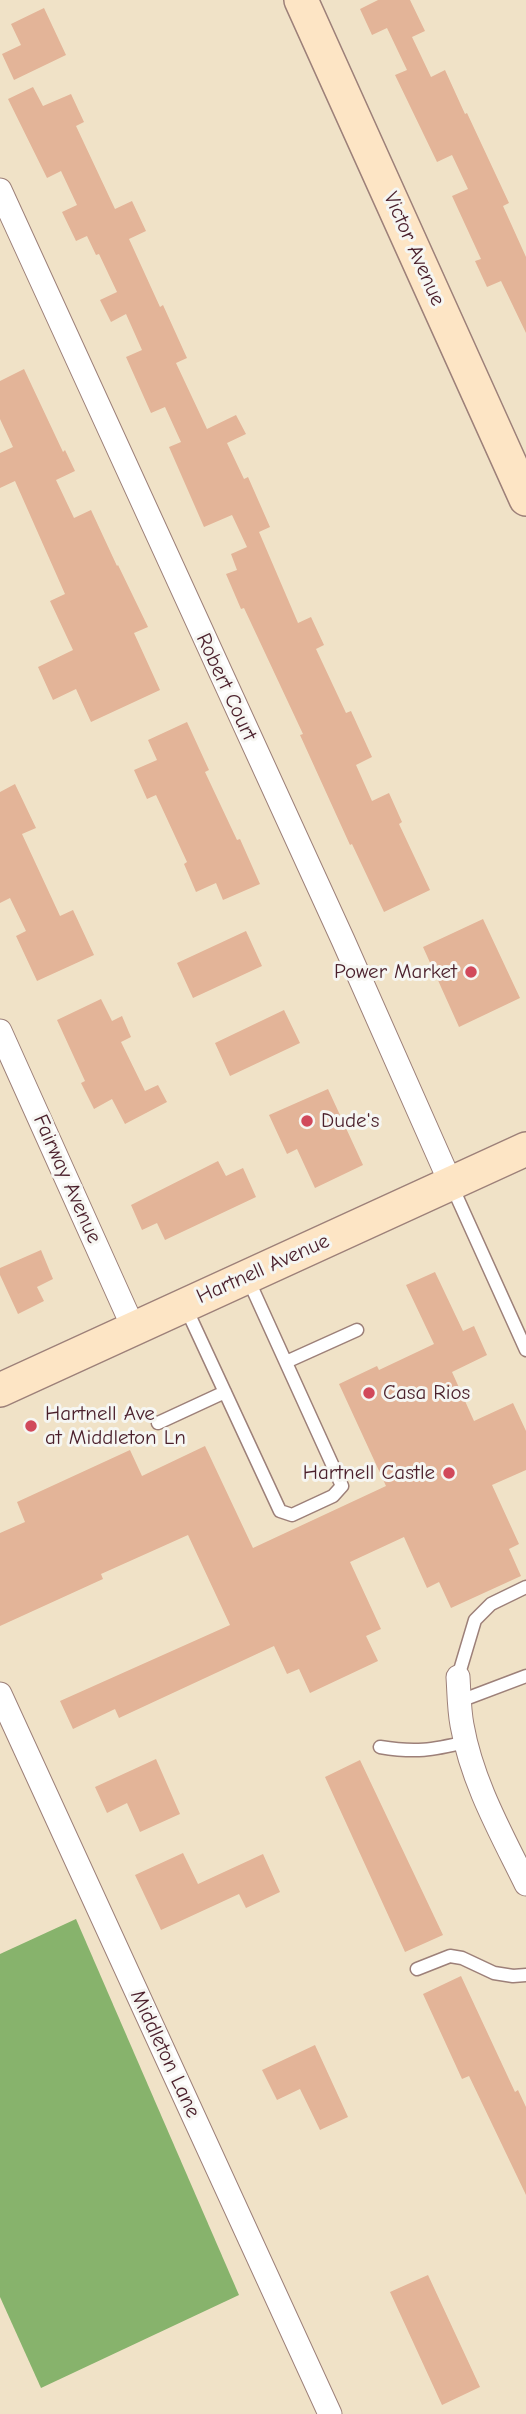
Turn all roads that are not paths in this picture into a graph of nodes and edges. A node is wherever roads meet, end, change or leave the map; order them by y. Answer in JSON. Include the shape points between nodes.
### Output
{"nodes":[{"id":1,"x":300,"y":0,"type":"edge"},
{"id":2,"x":0,"y":190,"type":"edge"},
{"id":3,"x":526,"y":499,"type":"edge"},
{"id":4,"x":0,"y":1031,"type":"edge"},
{"id":5,"x":526,"y":1149,"type":"edge"},
{"id":6,"x":451,"y":1184,"type":"junction"},
{"id":7,"x":247,"y":1276,"type":"junction"},
{"id":8,"x":184,"y":1304,"type":"junction"},
{"id":9,"x":133,"y":1327,"type":"junction"},
{"id":10,"x":356,"y":1330,"type":"dead end"},
{"id":11,"x":526,"y":1350,"type":"edge"},
{"id":12,"x":286,"y":1362,"type":"junction"},
{"id":13,"x":0,"y":1390,"type":"edge"},
{"id":14,"x":225,"y":1392,"type":"junction"},
{"id":15,"x":158,"y":1423,"type":"dead end"},
{"id":16,"x":526,"y":1587,"type":"edge"},
{"id":17,"x":458,"y":1676,"type":"joint"},
{"id":18,"x":526,"y":1676,"type":"edge"},
{"id":19,"x":0,"y":1694,"type":"edge"},
{"id":20,"x":460,"y":1701,"type":"junction"},
{"id":21,"x":466,"y":1742,"type":"junction"},
{"id":22,"x":380,"y":1747,"type":"dead end"},
{"id":23,"x":526,"y":1884,"type":"edge"},
{"id":24,"x":417,"y":1969,"type":"dead end"},
{"id":25,"x":526,"y":1975,"type":"edge"},
{"id":26,"x":330,"y":2414,"type":"edge"}],
"edges":[{"from":1,"to":3,"type":"main road","name":"Victor Avenue"},
{"from":2,"to":6,"type":"street","name":"Robert Court"},
{"from":4,"to":9,"type":"street","name":"Fairway Avenue"},
{"from":5,"to":6,"type":"main road","name":"Hartnell Avenue"},
{"from":6,"to":7,"type":"main road","name":"Hartnell Avenue"},
{"from":6,"to":11,"type":"lane"},
{"from":7,"to":8,"type":"main road","name":"Hartnell Avenue"},
{"from":7,"to":12,"type":"lane"},
{"from":8,"to":9,"type":"main road","name":"Hartnell Avenue"},
{"from":8,"to":14,"type":"lane"},
{"from":9,"to":13,"type":"main road","name":"Hartnell Avenue"},
{"from":10,"to":12,"type":"lane"},
{"from":12,"to":14,"type":"lane","via":[[342,1486],[333,1496],[292,1515],[280,1511]]},
{"from":14,"to":15,"type":"lane"},
{"from":16,"to":17,"type":"lane","via":[[491,1604],[475,1620]]},
{"from":17,"to":20,"type":"street"},
{"from":18,"to":20,"type":"lane"},
{"from":19,"to":26,"type":"street","name":"Middleton Lane"},
{"from":20,"to":21,"type":"street"},
{"from":21,"to":22,"type":"lane","via":[[429,1751]]},
{"from":21,"to":23,"type":"street","via":[[487,1804]]},
{"from":24,"to":25,"type":"lane","via":[[450,1956],[494,1972]]}]}
